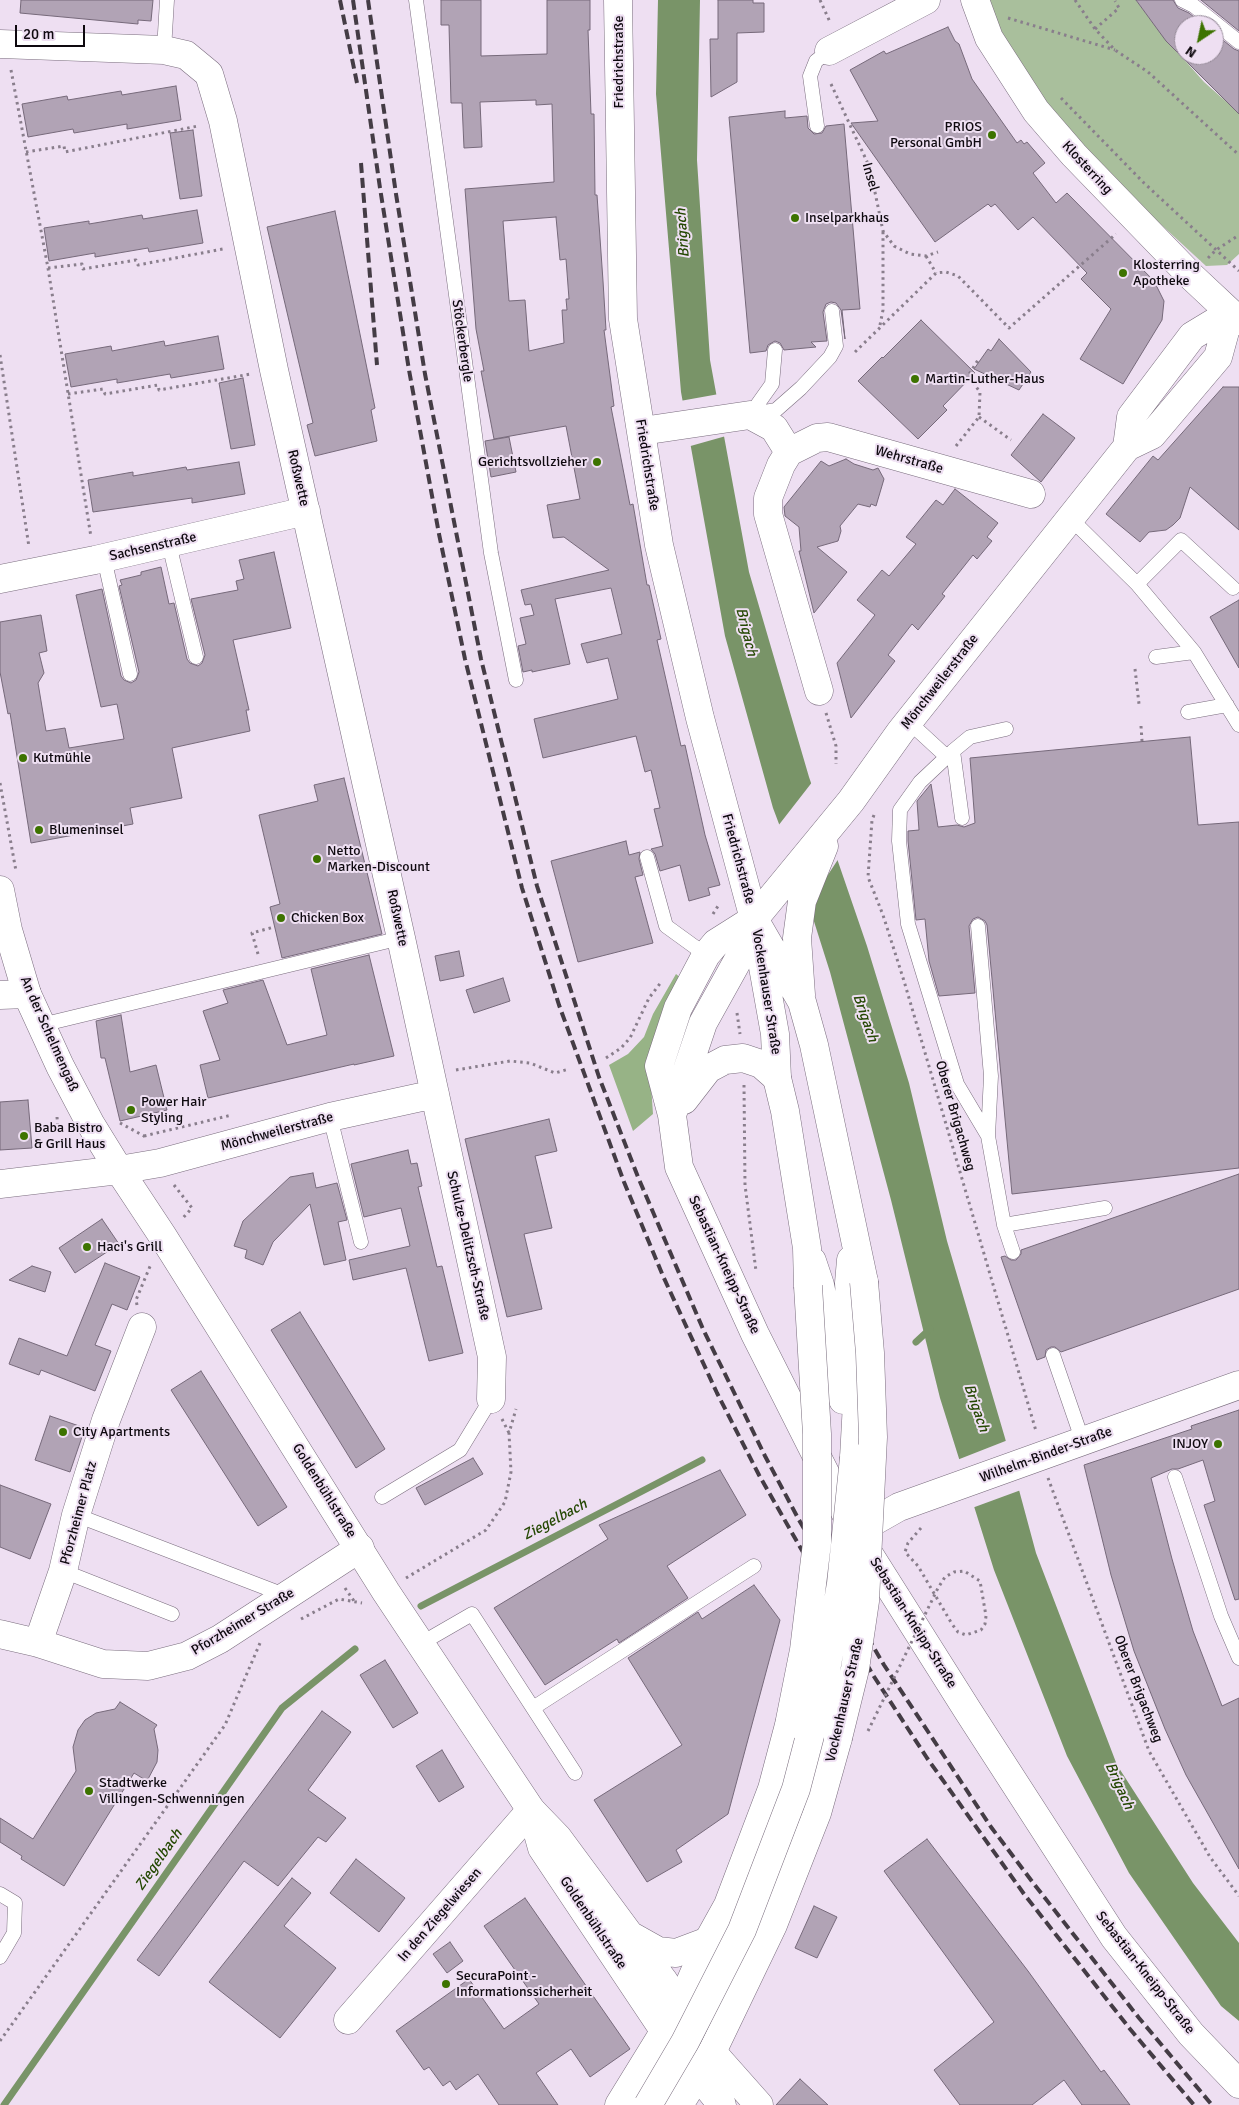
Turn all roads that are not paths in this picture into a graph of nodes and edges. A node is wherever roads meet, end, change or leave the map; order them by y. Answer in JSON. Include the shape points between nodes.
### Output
{"nodes":[{"id":1,"x":167,"y":0,"type":"edge"},
{"id":2,"x":416,"y":0,"type":"edge"},
{"id":3,"x":618,"y":0,"type":"edge"},
{"id":4,"x":926,"y":0,"type":"edge"},
{"id":5,"x":975,"y":0,"type":"edge"},
{"id":6,"x":1182,"y":0,"type":"edge"},
{"id":7,"x":1239,"y":42,"type":"edge"},
{"id":8,"x":3,"y":44,"type":"edge"},
{"id":9,"x":164,"y":50,"type":"junction"},
{"id":10,"x":829,"y":50,"type":"joint"},
{"id":11,"x":817,"y":126,"type":"dead end"},
{"id":12,"x":832,"y":311,"type":"dead end"},
{"id":13,"x":1236,"y":311,"type":"edge"},
{"id":14,"x":775,"y":350,"type":"dead end"},
{"id":15,"x":744,"y":416,"type":"junction"},
{"id":16,"x":650,"y":430,"type":"junction"},
{"id":17,"x":789,"y":452,"type":"junction"},
{"id":18,"x":1031,"y":494,"type":"dead end"},
{"id":19,"x":306,"y":511,"type":"junction"},
{"id":20,"x":1070,"y":518,"type":"junction"},
{"id":21,"x":168,"y":544,"type":"junction"},
{"id":22,"x":100,"y":559,"type":"junction"},
{"id":23,"x":0,"y":579,"type":"edge"},
{"id":24,"x":1137,"y":584,"type":"junction"},
{"id":25,"x":1233,"y":588,"type":"dead end"},
{"id":26,"x":1194,"y":652,"type":"junction"},
{"id":27,"x":1156,"y":657,"type":"dead end"},
{"id":28,"x":196,"y":658,"type":"dead end"},
{"id":29,"x":130,"y":674,"type":"dead end"},
{"id":30,"x":516,"y":680,"type":"dead end"},
{"id":31,"x":819,"y":691,"type":"road end"},
{"id":32,"x":1227,"y":705,"type":"junction"},
{"id":33,"x":1188,"y":712,"type":"dead end"},
{"id":34,"x":909,"y":722,"type":"junction"},
{"id":35,"x":1239,"y":725,"type":"edge"},
{"id":36,"x":1006,"y":729,"type":"dead end"},
{"id":37,"x":950,"y":754,"type":"junction"},
{"id":38,"x":844,"y":809,"type":"junction"},
{"id":39,"x":962,"y":818,"type":"dead end"},
{"id":40,"x":647,"y":857,"type":"dead end"},
{"id":41,"x":0,"y":890,"type":"edge"},
{"id":42,"x":754,"y":918,"type":"junction"},
{"id":43,"x":978,"y":926,"type":"dead end"},
{"id":44,"x":401,"y":938,"type":"junction"},
{"id":45,"x":706,"y":956,"type":"junction"},
{"id":46,"x":28,"y":994,"type":"junction"},
{"id":47,"x":0,"y":995,"type":"edge"},
{"id":48,"x":802,"y":1002,"type":"junction"},
{"id":49,"x":41,"y":1026,"type":"junction"},
{"id":50,"x":777,"y":1078,"type":"junction"},
{"id":51,"x":435,"y":1094,"type":"junction"},
{"id":52,"x":672,"y":1115,"type":"junction"},
{"id":53,"x":330,"y":1117,"type":"junction"},
{"id":54,"x":988,"y":1136,"type":"junction"},
{"id":55,"x":118,"y":1170,"type":"junction"},
{"id":56,"x":0,"y":1184,"type":"edge"},
{"id":57,"x":1105,"y":1208,"type":"dead end"},
{"id":58,"x":1004,"y":1226,"type":"junction"},
{"id":59,"x":362,"y":1242,"type":"dead end"},
{"id":60,"x":1013,"y":1252,"type":"dead end"},
{"id":61,"x":856,"y":1283,"type":"junction"},
{"id":62,"x":814,"y":1285,"type":"junction"},
{"id":63,"x":142,"y":1327,"type":"road end"},
{"id":64,"x":1053,"y":1354,"type":"dead end"},
{"id":65,"x":1239,"y":1385,"type":"edge"},
{"id":66,"x":491,"y":1399,"type":"joint"},
{"id":67,"x":1083,"y":1442,"type":"junction"},
{"id":68,"x":854,"y":1458,"type":"junction"},
{"id":69,"x":1175,"y":1477,"type":"dead end"},
{"id":70,"x":382,"y":1497,"type":"dead end"},
{"id":71,"x":76,"y":1514,"type":"junction"},
{"id":72,"x":855,"y":1532,"type":"junction"},
{"id":73,"x":360,"y":1548,"type":"junction"},
{"id":74,"x":754,"y":1566,"type":"dead end"},
{"id":75,"x":63,"y":1571,"type":"junction"},
{"id":76,"x":286,"y":1596,"type":"junction"},
{"id":77,"x":172,"y":1614,"type":"dead end"},
{"id":78,"x":0,"y":1634,"type":"edge"},
{"id":79,"x":38,"y":1643,"type":"junction"},
{"id":80,"x":420,"y":1644,"type":"junction"},
{"id":81,"x":1239,"y":1658,"type":"edge"},
{"id":82,"x":533,"y":1708,"type":"junction"},
{"id":83,"x":574,"y":1773,"type":"dead end"},
{"id":84,"x":531,"y":1810,"type":"junction"},
{"id":85,"x":0,"y":1894,"type":"edge"},
{"id":86,"x":628,"y":1935,"type":"junction"},
{"id":87,"x":708,"y":1941,"type":"junction"},
{"id":88,"x":0,"y":1957,"type":"edge"},
{"id":89,"x":680,"y":2006,"type":"junction"},
{"id":90,"x":348,"y":2020,"type":"dead end"},
{"id":91,"x":665,"y":2032,"type":"junction"},
{"id":92,"x":712,"y":2052,"type":"junction"},
{"id":93,"x":698,"y":2075,"type":"junction"},
{"id":94,"x":1239,"y":2084,"type":"edge"},
{"id":95,"x":619,"y":2105,"type":"edge"},
{"id":96,"x":648,"y":2105,"type":"edge"},
{"id":97,"x":679,"y":2105,"type":"edge"},
{"id":98,"x":722,"y":2105,"type":"edge"},
{"id":99,"x":759,"y":2105,"type":"edge"}],
"edges":[{"from":1,"to":9,"type":"lane"},
{"from":2,"to":30,"type":"lane","name":"Stöckerbergle","via":[[491,554]]},
{"from":3,"to":16,"type":"street","name":"Friedrichstraße","via":[[623,319]]},
{"from":4,"to":10,"type":"street"},
{"from":5,"to":13,"type":"street","name":"Klosterring","via":[[989,38],[1036,110],[1074,155],[1191,276]]},
{"from":6,"to":7,"type":"lane"},
{"from":8,"to":9,"type":"street","name":"Roßwette"},
{"from":9,"to":19,"type":"street","name":"Roßwette","via":[[186,55],[209,74],[223,121]]},
{"from":10,"to":11,"type":"lane","via":[[816,61],[810,76]]},
{"from":12,"to":15,"type":"lane","via":[[836,346],[830,357],[776,410]]},
{"from":13,"to":20,"type":"street","name":"Mönchweilerstraße","via":[[1218,358],[1152,436],[1127,447]]},
{"from":14,"to":15,"type":"lane","via":[[772,384]]},
{"from":15,"to":16,"type":"street"},
{"from":15,"to":17,"type":"street","via":[[774,428]]},
{"from":16,"to":42,"type":"street","name":"Friedrichstraße","via":[[664,564],[700,718]]},
{"from":17,"to":18,"type":"street","name":"Wehrstraße","via":[[817,438],[828,437]]},
{"from":17,"to":31,"type":"street","via":[[768,498],[768,514]]},
{"from":19,"to":21,"type":"street","name":"Sachsenstraße"},
{"from":19,"to":44,"type":"street","name":"Roßwette"},
{"from":20,"to":24,"type":"lane"},
{"from":20,"to":34,"type":"street","name":"Mönchweilerstraße"},
{"from":21,"to":22,"type":"street","name":"Sachsenstraße"},
{"from":21,"to":28,"type":"lane"},
{"from":22,"to":23,"type":"street","name":"Sachsenstraße"},
{"from":22,"to":29,"type":"lane"},
{"from":24,"to":25,"type":"lane","via":[[1181,540]]},
{"from":24,"to":26,"type":"lane"},
{"from":26,"to":27,"type":"lane"},
{"from":26,"to":32,"type":"lane"},
{"from":32,"to":33,"type":"lane"},
{"from":32,"to":35,"type":"lane"},
{"from":34,"to":37,"type":"lane"},
{"from":34,"to":38,"type":"street","name":"Mönchweilerstraße"},
{"from":36,"to":37,"type":"lane","via":[[970,737]]},
{"from":37,"to":39,"type":"lane"},
{"from":37,"to":54,"type":"lane","via":[[920,782],[900,810],[899,841],[908,924],[957,1084]]},
{"from":38,"to":42,"type":"street","name":"Mönchweilerstraße"},
{"from":38,"to":48,"type":"street","via":[[802,901],[797,938]]},
{"from":40,"to":45,"type":"lane","via":[[666,926]]},
{"from":41,"to":46,"type":"street","name":"An der Schelmengaß","via":[[8,930]]},
{"from":42,"to":45,"type":"street","name":"Sebastian-Kneipp-Straße","via":[[716,943]]},
{"from":42,"to":48,"type":"street","name":"Vockenhauser Straße"},
{"from":42,"to":50,"type":"street","name":"Vockenhauser Straße","via":[[775,1034]]},
{"from":42,"to":52,"type":"street","name":"Sebastian-Kneipp-Straße","via":[[738,960],[703,1023]]},
{"from":43,"to":54,"type":"lane","via":[[991,1076]]},
{"from":44,"to":49,"type":"lane"},
{"from":44,"to":51,"type":"street","name":"Roßwette"},
{"from":45,"to":52,"type":"street","name":"Sebastian-Kneipp-Straße","via":[[678,1008],[659,1066]]},
{"from":46,"to":47,"type":"street"},
{"from":46,"to":49,"type":"street","name":"An der Schelmengaß"},
{"from":48,"to":61,"type":"street","name":"Vockenhauser Straße","via":[[814,1046],[852,1235]]},
{"from":49,"to":55,"type":"street","name":"An der Schelmengaß","via":[[90,1123]]},
{"from":50,"to":52,"type":"street","via":[[761,1064],[743,1058],[725,1060],[708,1069]]},
{"from":50,"to":62,"type":"street","name":"Vockenhauser Straße"},
{"from":51,"to":53,"type":"street","name":"Mönchweilerstraße"},
{"from":51,"to":66,"type":"street","name":"Schulze-Delitzsch-Straße","via":[[492,1357]]},
{"from":52,"to":72,"type":"street","name":"Sebastian-Kneipp-Straße","via":[[679,1167],[755,1334]]},
{"from":53,"to":55,"type":"street","name":"Mönchweilerstraße","via":[[160,1163]]},
{"from":53,"to":59,"type":"lane"},
{"from":54,"to":58,"type":"lane"},
{"from":55,"to":56,"type":"street","name":"Mönchweilerstraße"},
{"from":55,"to":73,"type":"street","name":"Goldenbühlstraße"},
{"from":57,"to":58,"type":"lane"},
{"from":58,"to":60,"type":"lane"},
{"from":61,"to":68,"type":"street","name":"Vockenhauser Straße","via":[[858,1403]]},
{"from":61,"to":92,"type":"street","name":"Vockenhauser Straße","bridge":true,"via":[[870,1353],[873,1437],[865,1601],[855,1669],[817,1812],[773,1925]]},
{"from":62,"to":68,"type":"street","name":"Vockenhauser Straße"},
{"from":62,"to":87,"type":"street","name":"Vockenhauser Straße","bridge":true,"via":[[817,1543],[804,1650],[772,1789],[728,1905]]},
{"from":63,"to":71,"type":"street","name":"Pforzheimer Platz","via":[[106,1420]]},
{"from":64,"to":67,"type":"lane"},
{"from":65,"to":67,"type":"street","name":"Wilhelm-Binder-Straße","via":[[1163,1421]]},
{"from":66,"to":70,"type":"lane","via":[[460,1450]]},
{"from":67,"to":72,"type":"street","name":"Wilhelm-Binder-Straße","via":[[900,1508]]},
{"from":68,"to":96,"type":"street","name":"Vockenhauser Straße","bridge":true,"via":[[841,1584],[826,1672],[796,1789],[742,1930],[685,2042]]},
{"from":69,"to":81,"type":"lane","via":[[1221,1616]]},
{"from":71,"to":75,"type":"street","name":"Pforzheimer Platz"},
{"from":71,"to":76,"type":"lane"},
{"from":72,"to":94,"type":"street","name":"Sebastian-Kneipp-Straße","via":[[1114,1937],[1191,2034]]},
{"from":73,"to":76,"type":"street","name":"Pforzheimer Straße"},
{"from":73,"to":80,"type":"street","name":"Goldenbühlstraße"},
{"from":74,"to":82,"type":"lane"},
{"from":75,"to":77,"type":"lane"},
{"from":75,"to":79,"type":"street","name":"Pforzheimer Platz"},
{"from":76,"to":79,"type":"street","name":"Pforzheimer Straße","via":[[196,1652],[148,1666],[103,1664]]},
{"from":78,"to":79,"type":"street","name":"Pforzheimer Straße"},
{"from":80,"to":82,"type":"lane","via":[[472,1614]]},
{"from":80,"to":84,"type":"street","name":"Goldenbühlstraße"},
{"from":82,"to":83,"type":"lane"},
{"from":84,"to":86,"type":"street","name":"Goldenbühlstraße","via":[[558,1838]]},
{"from":84,"to":90,"type":"street","name":"In den Ziegelwiesen"},
{"from":84,"to":91,"type":"street","name":"Goldenbühlstraße","via":[[542,1848]]},
{"from":85,"to":88,"type":"lane","via":[[15,1903],[14,1933]]},
{"from":86,"to":87,"type":"street","via":[[658,1951],[676,1953]]},
{"from":86,"to":89,"type":"street","name":"Goldenbühlstraße"},
{"from":87,"to":89,"type":"street","name":"Vockenhauser Straße"},
{"from":89,"to":91,"type":"street","name":"Vockenhauser Straße"},
{"from":91,"to":95,"type":"street","name":"Vockenhauser Straße"},
{"from":92,"to":93,"type":"street","name":"Vockenhauser Straße"},
{"from":92,"to":99,"type":"street"},
{"from":93,"to":97,"type":"street","name":"Vockenhauser Straße"},
{"from":93,"to":98,"type":"street"}]}
